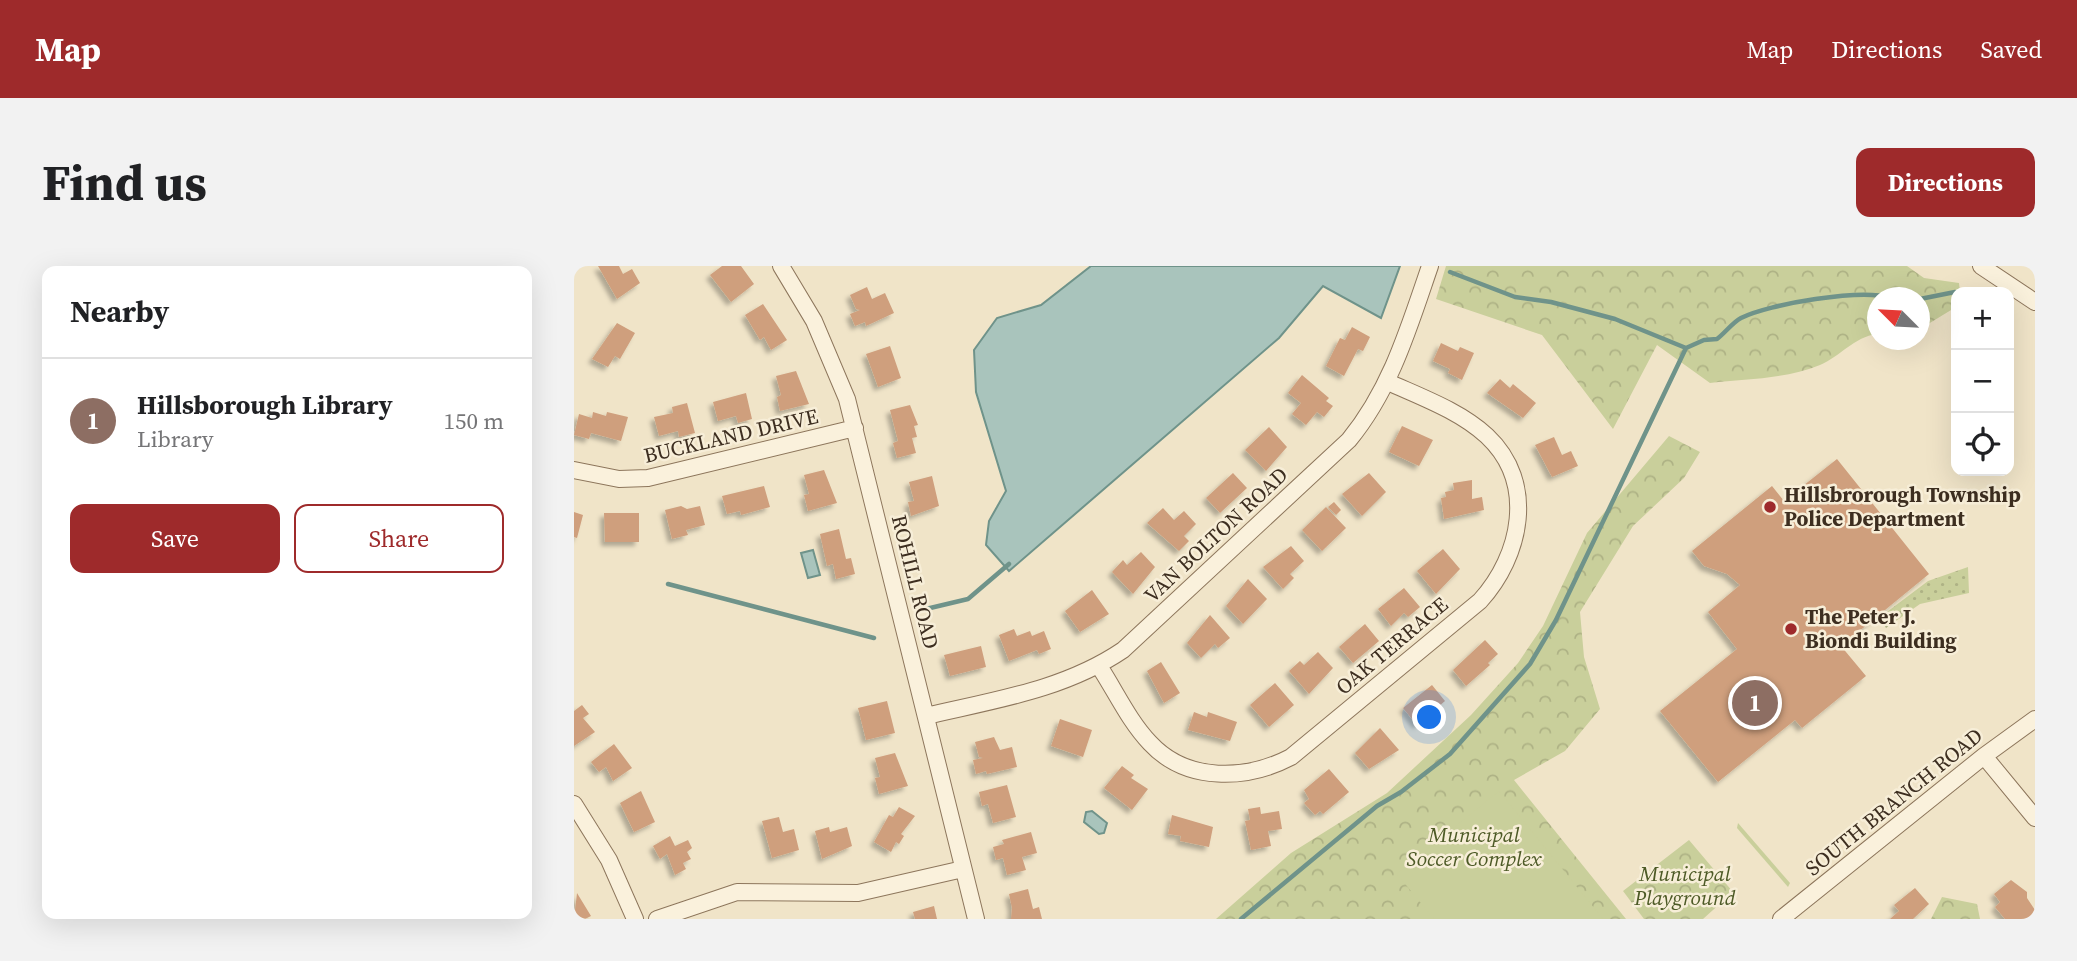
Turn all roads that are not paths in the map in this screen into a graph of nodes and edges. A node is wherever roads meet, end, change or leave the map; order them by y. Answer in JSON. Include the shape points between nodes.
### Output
{"nodes":[{"id":1,"x":782,"y":266,"type":"edge"},
{"id":2,"x":1430,"y":266,"type":"edge"},
{"id":3,"x":1981,"y":266,"type":"edge"},
{"id":4,"x":2035,"y":302,"type":"edge"},
{"id":5,"x":1388,"y":382,"type":"junction"},
{"id":6,"x":855,"y":428,"type":"junction"},
{"id":7,"x":574,"y":470,"type":"edge"},
{"id":8,"x":1099,"y":666,"type":"junction"},
{"id":9,"x":926,"y":716,"type":"junction"},
{"id":10,"x":2035,"y":719,"type":"edge"},
{"id":11,"x":1984,"y":756,"type":"junction"},
{"id":12,"x":574,"y":804,"type":"edge"},
{"id":13,"x":2035,"y":818,"type":"edge"},
{"id":14,"x":963,"y":869,"type":"junction"},
{"id":15,"x":635,"y":919,"type":"edge"},
{"id":16,"x":657,"y":919,"type":"edge"},
{"id":17,"x":976,"y":919,"type":"edge"},
{"id":18,"x":1781,"y":919,"type":"edge"}],
"edges":[{"from":1,"to":6,"type":"street","name":"ROHILL ROAD","via":[[833,361]]},
{"from":2,"to":5,"type":"street","name":"VAN BOLTON ROAD"},
{"from":3,"to":4,"type":"street"},
{"from":5,"to":8,"type":"street","name":"VAN BOLTON ROAD","via":[[1349,440],[1123,650]]},
{"from":5,"to":8,"type":"street","name":"OAK TERRACE","via":[[1468,421],[1489,437],[1514,481],[1518,534],[1497,582],[1480,601],[1291,757],[1254,772],[1214,774],[1169,758],[1135,725]]},
{"from":6,"to":7,"type":"street","name":"BUCKLAND DRIVE","via":[[648,478],[619,479]]},
{"from":6,"to":9,"type":"street","name":"ROHILL ROAD"},
{"from":8,"to":9,"type":"street","name":"VAN BOLTON ROAD","via":[[1042,688]]},
{"from":9,"to":14,"type":"street","name":"ROHILL ROAD"},
{"from":10,"to":11,"type":"street","name":"SOUTH BRANCH ROAD"},
{"from":11,"to":13,"type":"street"},
{"from":11,"to":18,"type":"street","name":"SOUTH BRANCH ROAD"},
{"from":12,"to":15,"type":"street","via":[[609,860]]},
{"from":14,"to":16,"type":"street","via":[[858,893],[737,892]]},
{"from":14,"to":17,"type":"street","name":"ROHILL ROAD"}]}
